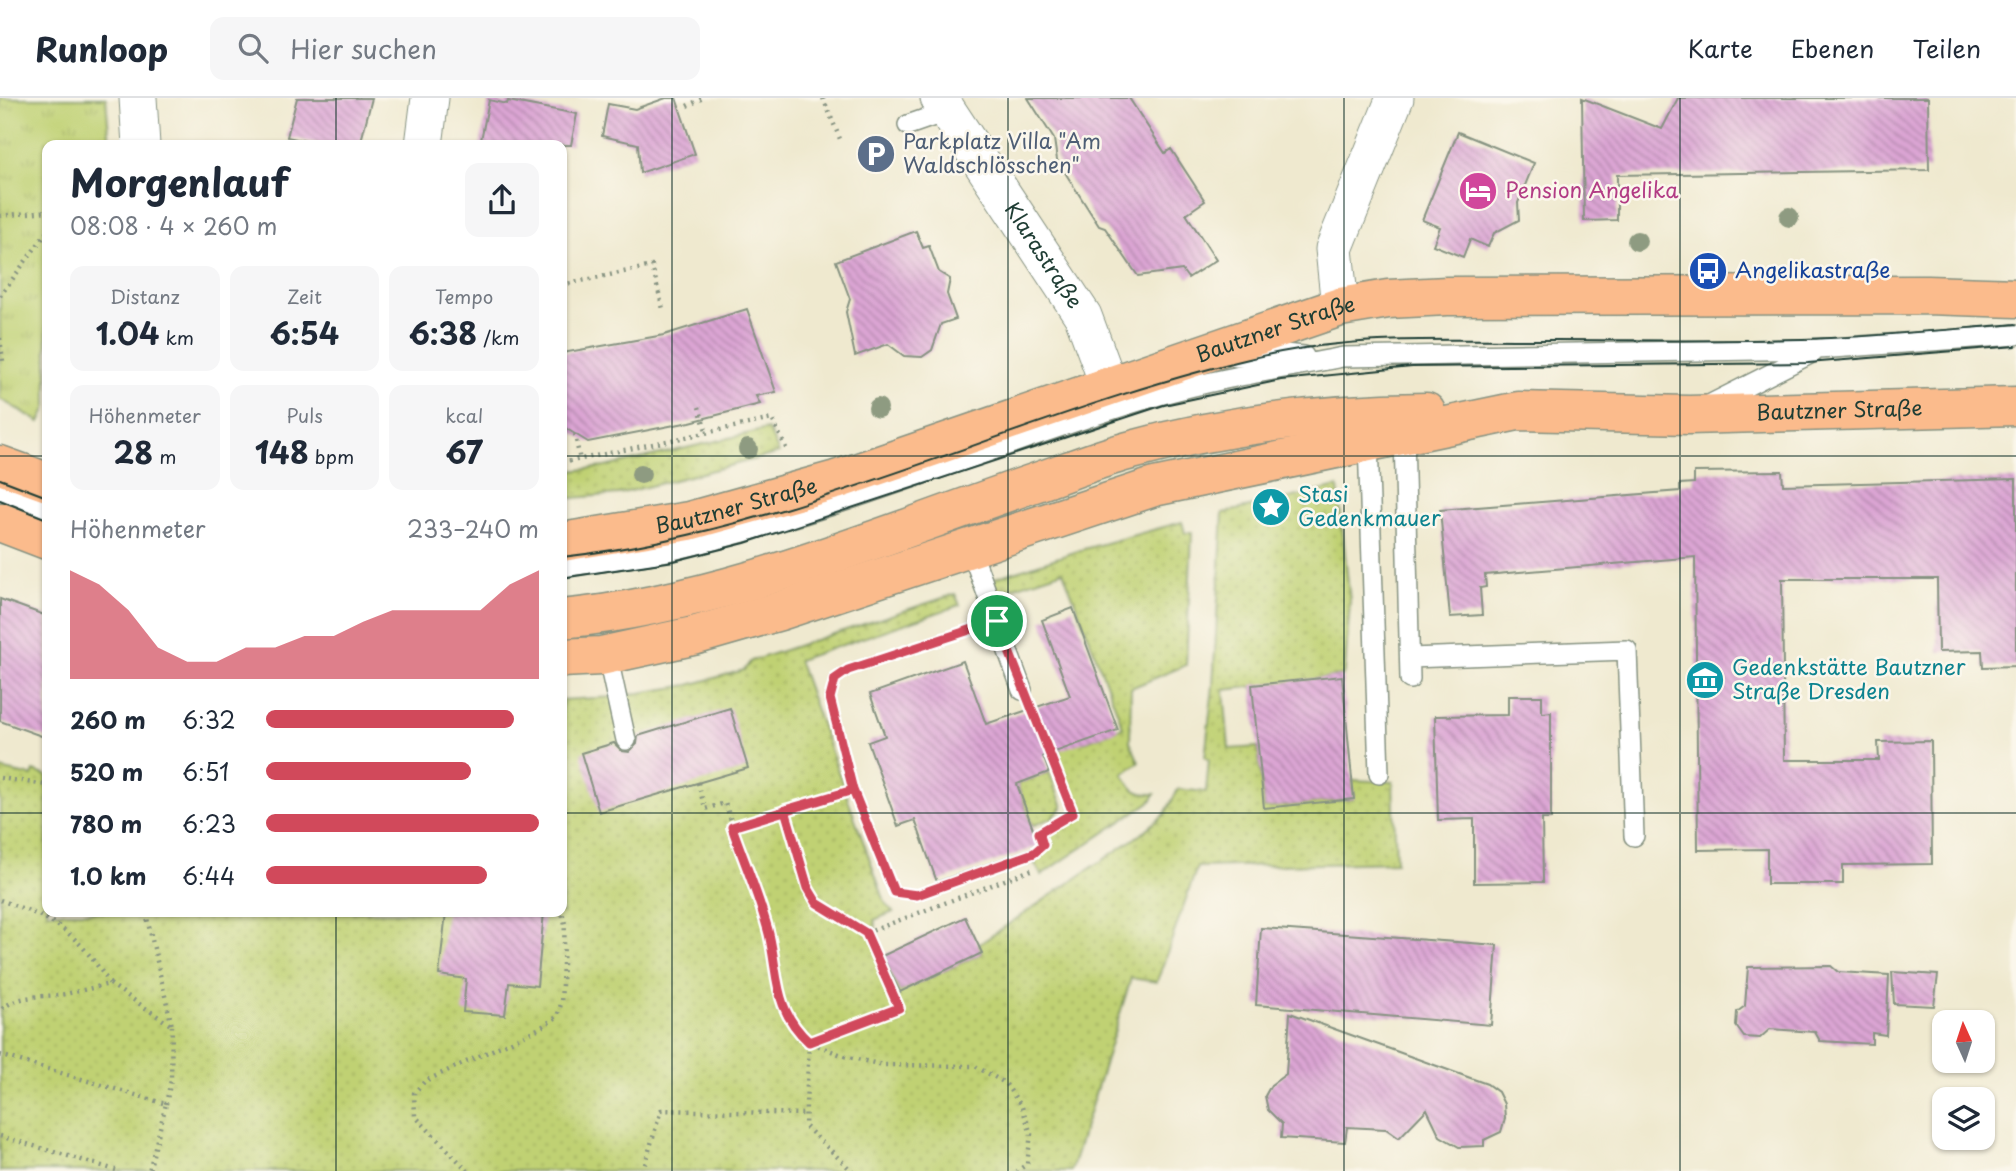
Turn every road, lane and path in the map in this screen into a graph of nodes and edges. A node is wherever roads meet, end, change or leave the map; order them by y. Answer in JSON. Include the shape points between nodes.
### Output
{"nodes":[{"id":1,"x":138,"y":98,"type":"edge"},
{"id":2,"x":430,"y":98,"type":"edge"},
{"id":3,"x":703,"y":98,"type":"edge"},
{"id":4,"x":823,"y":98,"type":"edge"},
{"id":5,"x":1395,"y":98,"type":"edge"},
{"id":6,"x":943,"y":105,"type":"edge"},
{"id":7,"x":687,"y":106,"type":"dead end"},
{"id":8,"x":908,"y":125,"type":"dead end"},
{"id":9,"x":839,"y":139,"type":"dead end"},
{"id":10,"x":141,"y":140,"type":"edge"},
{"id":11,"x":425,"y":140,"type":"edge"},
{"id":12,"x":42,"y":212,"type":"edge"},
{"id":13,"x":0,"y":216,"type":"edge"},
{"id":14,"x":42,"y":239,"type":"edge"},
{"id":15,"x":567,"y":284,"type":"edge"},
{"id":16,"x":0,"y":296,"type":"edge"},
{"id":17,"x":2016,"y":298,"type":"edge"},
{"id":18,"x":1340,"y":307,"type":"junction"},
{"id":19,"x":663,"y":309,"type":"dead end"},
{"id":20,"x":2016,"y":322,"type":"edge"},
{"id":21,"x":2016,"y":335,"type":"edge"},
{"id":22,"x":1978,"y":337,"type":"junction"},
{"id":23,"x":0,"y":338,"type":"edge"},
{"id":24,"x":1818,"y":349,"type":"junction"},
{"id":25,"x":1332,"y":359,"type":"junction"},
{"id":26,"x":0,"y":363,"type":"edge"},
{"id":27,"x":1167,"y":365,"type":"junction"},
{"id":28,"x":1109,"y":386,"type":"junction"},
{"id":29,"x":2016,"y":406,"type":"edge"},
{"id":30,"x":699,"y":407,"type":"dead end"},
{"id":31,"x":1518,"y":411,"type":"junction"},
{"id":32,"x":1689,"y":415,"type":"junction"},
{"id":33,"x":575,"y":434,"type":"dead end"},
{"id":34,"x":707,"y":434,"type":"junction"},
{"id":35,"x":1386,"y":437,"type":"junction"},
{"id":36,"x":580,"y":461,"type":"junction"},
{"id":37,"x":567,"y":462,"type":"edge"},
{"id":38,"x":0,"y":465,"type":"edge"},
{"id":39,"x":42,"y":480,"type":"edge"},
{"id":40,"x":0,"y":489,"type":"edge"},
{"id":41,"x":805,"y":489,"type":"junction"},
{"id":42,"x":42,"y":507,"type":"edge"},
{"id":43,"x":0,"y":522,"type":"edge"},
{"id":44,"x":42,"y":538,"type":"edge"},
{"id":45,"x":567,"y":541,"type":"edge"},
{"id":46,"x":970,"y":547,"type":"junction"},
{"id":47,"x":567,"y":566,"type":"edge"},
{"id":48,"x":567,"y":618,"type":"edge"},
{"id":49,"x":997,"y":621,"type":"junction"},
{"id":50,"x":607,"y":654,"type":"junction"},
{"id":51,"x":567,"y":657,"type":"edge"},
{"id":52,"x":1410,"y":658,"type":"junction"},
{"id":53,"x":1410,"y":679,"type":"dead end"},
{"id":54,"x":1022,"y":690,"type":"joint"},
{"id":55,"x":626,"y":740,"type":"dead end"},
{"id":56,"x":1379,"y":774,"type":"dead end"},
{"id":57,"x":0,"y":778,"type":"edge"},
{"id":58,"x":698,"y":783,"type":"dead end"},
{"id":59,"x":42,"y":784,"type":"edge"},
{"id":60,"x":853,"y":790,"type":"junction"},
{"id":61,"x":785,"y":810,"type":"junction"},
{"id":62,"x":732,"y":827,"type":"junction"},
{"id":63,"x":1634,"y":836,"type":"dead end"},
{"id":64,"x":1036,"y":868,"type":"dead end"},
{"id":65,"x":0,"y":900,"type":"edge"},
{"id":66,"x":147,"y":917,"type":"edge"},
{"id":67,"x":563,"y":917,"type":"edge"},
{"id":68,"x":866,"y":933,"type":"junction"},
{"id":69,"x":110,"y":984,"type":"junction"},
{"id":70,"x":0,"y":1011,"type":"edge"},
{"id":71,"x":172,"y":1026,"type":"junction"},
{"id":72,"x":809,"y":1042,"type":"junction"},
{"id":73,"x":0,"y":1055,"type":"edge"},
{"id":74,"x":166,"y":1104,"type":"junction"},
{"id":75,"x":806,"y":1114,"type":"junction"},
{"id":76,"x":0,"y":1136,"type":"edge"},
{"id":77,"x":119,"y":1171,"type":"edge"},
{"id":78,"x":149,"y":1171,"type":"edge"},
{"id":79,"x":468,"y":1171,"type":"edge"},
{"id":80,"x":643,"y":1171,"type":"edge"},
{"id":81,"x":852,"y":1171,"type":"edge"},
{"id":82,"x":1017,"y":1171,"type":"edge"}],
"edges":[{"from":1,"to":10,"type":"street"},
{"from":2,"to":11,"type":"street"},
{"from":3,"to":7,"type":"path"},
{"from":4,"to":9,"type":"path"},
{"from":5,"to":18,"type":"street","via":[[1334,248]]},
{"from":6,"to":8,"type":"lane"},
{"from":6,"to":28,"type":"street","name":"Klarastraße","via":[[1083,316]]},
{"from":12,"to":13,"type":"path"},
{"from":14,"to":16,"type":"path"},
{"from":15,"to":19,"type":"path","via":[[653,266]]},
{"from":17,"to":18,"type":"main road","name":"Bautzner Straße","via":[[1461,296],[1388,299]]},
{"from":18,"to":27,"type":"main road","name":"Bautzner Straße"},
{"from":20,"to":22,"type":"lane"},
{"from":21,"to":22,"type":"lane"},
{"from":22,"to":24,"type":"lane"},
{"from":23,"to":26,"type":"path"},
{"from":24,"to":25,"type":"lane"},
{"from":24,"to":32,"type":"lane"},
{"from":25,"to":27,"type":"lane","via":[[1274,353]]},
{"from":25,"to":47,"type":"lane","via":[[1159,395],[826,506],[671,550]]},
{"from":27,"to":28,"type":"main road","name":"Bautzner Straße"},
{"from":28,"to":41,"type":"main road","name":"Bautzner Straße"},
{"from":29,"to":32,"type":"main road","name":"Bautzner Straße"},
{"from":30,"to":34,"type":"path"},
{"from":31,"to":32,"type":"main road","name":"Bautzner Straße"},
{"from":31,"to":35,"type":"main road","name":"Bautzner Straße"},
{"from":31,"to":48,"type":"main road","via":[[1298,417],[1128,451],[762,579],[646,606]]},
{"from":33,"to":36,"type":"path"},
{"from":34,"to":36,"type":"path"},
{"from":34,"to":41,"type":"path","via":[[772,419]]},
{"from":35,"to":46,"type":"main road","name":"Bautzner Straße","via":[[1154,487]]},
{"from":35,"to":52,"type":"lane"},
{"from":35,"to":56,"type":"lane"},
{"from":36,"to":37,"type":"path"},
{"from":38,"to":39,"type":"main road"},
{"from":40,"to":42,"type":"lane"},
{"from":41,"to":45,"type":"main road","name":"Bautzner Straße","via":[[689,521]]},
{"from":43,"to":44,"type":"main road"},
{"from":46,"to":49,"type":"lane"},
{"from":46,"to":50,"type":"main road","name":"Bautzner Straße","via":[[780,611]]},
{"from":49,"to":54,"type":"lane"},
{"from":49,"to":60,"type":"path","via":[[848,670],[835,679],[830,698]]},
{"from":50,"to":51,"type":"main road","name":"Bautzner Straße"},
{"from":50,"to":55,"type":"lane"},
{"from":52,"to":53,"type":"lane"},
{"from":52,"to":63,"type":"lane","via":[[1627,650]]},
{"from":54,"to":60,"type":"path","via":[[1073,813],[1039,833],[1043,845],[1034,853],[917,895],[894,892]]},
{"from":57,"to":59,"type":"path"},
{"from":58,"to":62,"type":"path","via":[[705,809],[725,803]]},
{"from":60,"to":61,"type":"path"},
{"from":61,"to":62,"type":"path"},
{"from":61,"to":68,"type":"path","via":[[808,888],[817,903]]},
{"from":62,"to":72,"type":"path","via":[[769,933],[790,1025]]},
{"from":64,"to":68,"type":"path"},
{"from":65,"to":69,"type":"path","via":[[61,925],[89,953]]},
{"from":66,"to":71,"type":"path"},
{"from":67,"to":79,"type":"path","via":[[557,1017],[425,1081],[414,1094],[415,1116]]},
{"from":68,"to":72,"type":"path","via":[[899,1008]]},
{"from":69,"to":70,"type":"path","via":[[62,995],[26,997]]},
{"from":69,"to":71,"type":"path"},
{"from":71,"to":74,"type":"path"},
{"from":72,"to":75,"type":"path"},
{"from":72,"to":82,"type":"path","via":[[883,1065],[975,1066],[1005,1083],[1031,1134],[1027,1164]]},
{"from":73,"to":74,"type":"path"},
{"from":74,"to":78,"type":"path"},
{"from":75,"to":80,"type":"path","via":[[661,1110]]},
{"from":75,"to":81,"type":"path","via":[[805,1126]]},
{"from":76,"to":77,"type":"path"}]}
